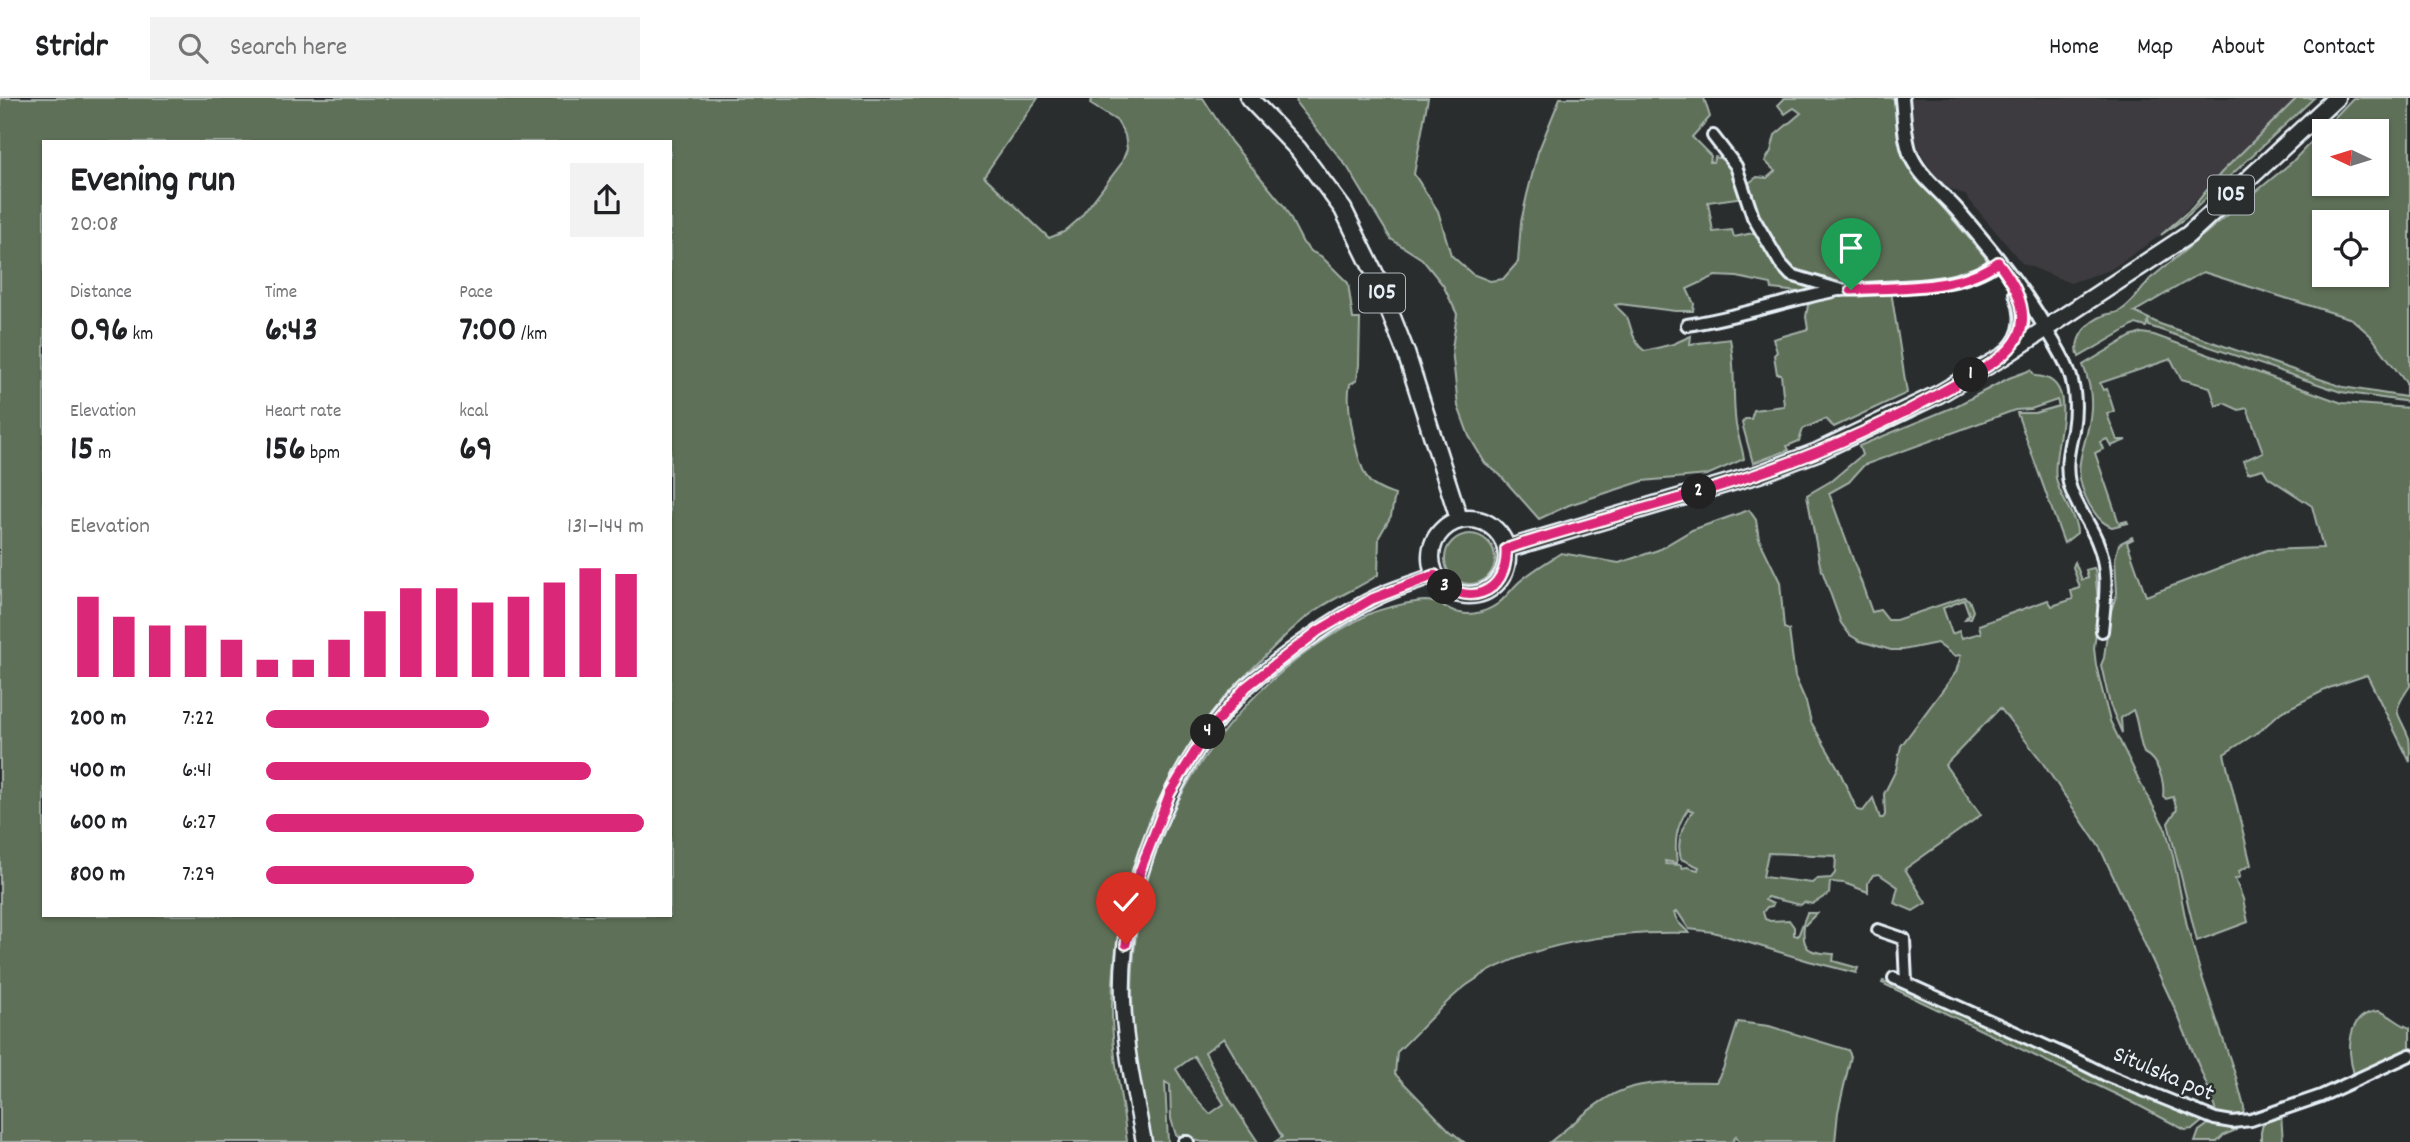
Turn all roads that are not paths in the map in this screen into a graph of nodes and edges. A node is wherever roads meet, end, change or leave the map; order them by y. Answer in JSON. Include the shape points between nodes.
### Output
{"nodes":[{"id":1,"x":1249,"y":98,"type":"edge"},
{"id":2,"x":1902,"y":98,"type":"edge"},
{"id":3,"x":2336,"y":98,"type":"edge"},
{"id":4,"x":1713,"y":136,"type":"dead end"},
{"id":5,"x":1998,"y":262,"type":"junction"},
{"id":6,"x":2009,"y":276,"type":"junction"},
{"id":7,"x":1840,"y":290,"type":"junction"},
{"id":8,"x":1687,"y":325,"type":"dead end"},
{"id":9,"x":2046,"y":329,"type":"junction"},
{"id":10,"x":1971,"y":375,"type":"junction"},
{"id":11,"x":1459,"y":519,"type":"junction"},
{"id":12,"x":1506,"y":549,"type":"junction"},
{"id":13,"x":1435,"y":575,"type":"junction"},
{"id":14,"x":2102,"y":631,"type":"dead end"},
{"id":15,"x":1878,"y":930,"type":"dead end"},
{"id":16,"x":1894,"y":978,"type":"dead end"},
{"id":17,"x":1906,"y":982,"type":"junction"},
{"id":18,"x":2410,"y":1055,"type":"edge"},
{"id":19,"x":1144,"y":1142,"type":"edge"}],
"edges":[{"from":1,"to":11,"type":"main road","number":"105","via":[[1298,149],[1343,209],[1406,353]]},
{"from":2,"to":5,"type":"street","via":[[1910,155]]},
{"from":3,"to":9,"type":"main road","number":"105","via":[[2188,235]]},
{"from":4,"to":7,"type":"street","via":[[1736,166],[1753,216],[1780,263],[1791,275]]},
{"from":5,"to":6,"type":"street"},
{"from":5,"to":7,"type":"street","via":[[1985,272],[1945,282]]},
{"from":6,"to":9,"type":"street"},
{"from":6,"to":10,"type":"street","via":[[2021,306],[2021,331],[2007,351]]},
{"from":7,"to":8,"type":"street"},
{"from":9,"to":10,"type":"main road","number":"105"},
{"from":9,"to":14,"type":"street","via":[[2069,368],[2074,388],[2067,469],[2106,569]]},
{"from":10,"to":12,"type":"main road","number":"105","via":[[1841,441],[1782,465]]},
{"from":11,"to":12,"type":"main road","via":[[1484,521],[1502,537]]},
{"from":11,"to":13,"type":"main road","via":[[1440,531],[1434,541],[1430,552]]},
{"from":12,"to":13,"type":"main road","via":[[1504,573],[1497,583],[1476,595],[1452,592]]},
{"from":13,"to":19,"type":"main road","via":[[1372,599],[1318,631],[1246,687],[1204,737],[1170,793],[1140,871],[1126,944],[1126,1051]]},
{"from":15,"to":17,"type":"street","via":[[1905,939]]},
{"from":16,"to":17,"type":"street","name":"Situlska pot"},
{"from":17,"to":18,"type":"street","name":"Situlska pot","via":[[2106,1075],[2232,1122],[2320,1096]]}]}
